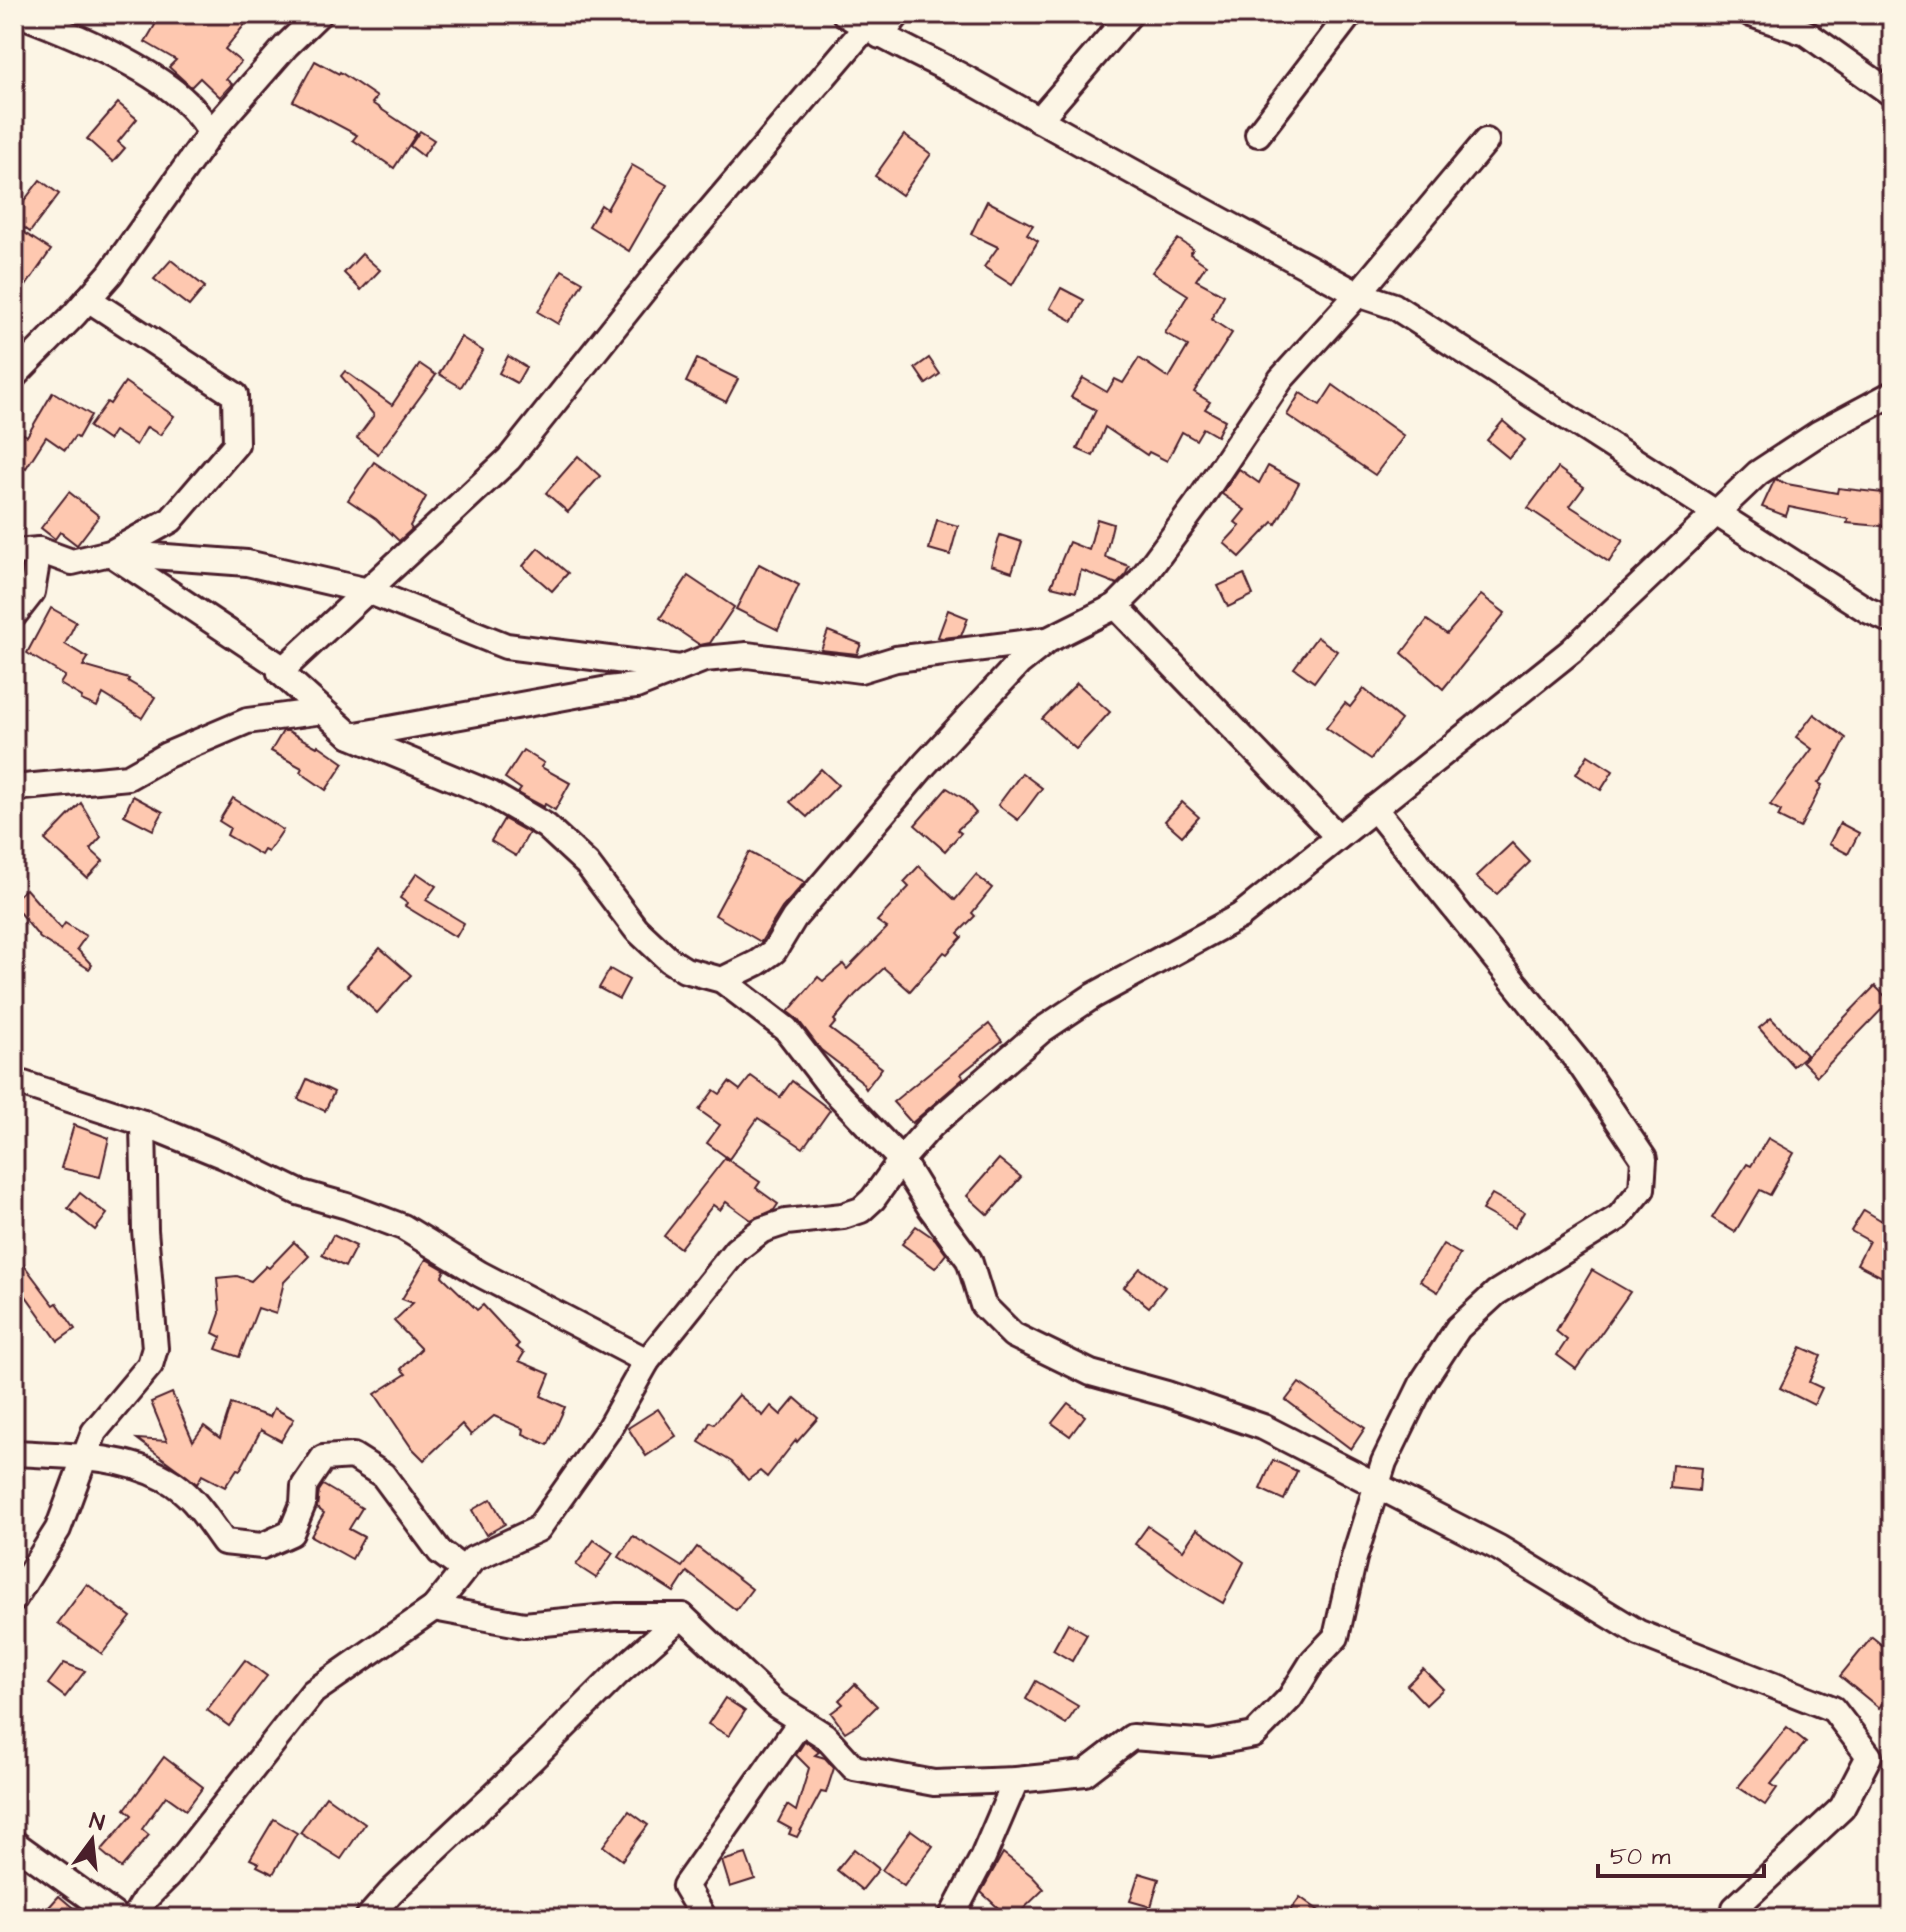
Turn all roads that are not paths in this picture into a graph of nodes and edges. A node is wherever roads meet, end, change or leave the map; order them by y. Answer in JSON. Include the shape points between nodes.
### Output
{"nodes":[{"id":1,"x":19,"y":14,"type":"edge"},
{"id":2,"x":319,"y":14,"type":"edge"},
{"id":3,"x":898,"y":14,"type":"edge"},
{"id":4,"x":1130,"y":14,"type":"edge"},
{"id":5,"x":1350,"y":14,"type":"edge"},
{"id":6,"x":1751,"y":14,"type":"edge"},
{"id":7,"x":864,"y":26,"type":"edge"},
{"id":8,"x":1892,"y":94,"type":"edge"},
{"id":9,"x":1039,"y":120,"type":"junction"},
{"id":10,"x":211,"y":132,"type":"junction"},
{"id":11,"x":1258,"y":134,"type":"dead end"},
{"id":12,"x":1486,"y":141,"type":"dead end"},
{"id":13,"x":1358,"y":294,"type":"junction"},
{"id":14,"x":88,"y":299,"type":"junction"},
{"id":15,"x":14,"y":376,"type":"edge"},
{"id":16,"x":1892,"y":394,"type":"edge"},
{"id":17,"x":1716,"y":513,"type":"junction"},
{"id":18,"x":39,"y":550,"type":"junction"},
{"id":19,"x":14,"y":552,"type":"edge"},
{"id":20,"x":110,"y":553,"type":"junction"},
{"id":21,"x":368,"y":591,"type":"junction"},
{"id":22,"x":1116,"y":606,"type":"junction"},
{"id":23,"x":14,"y":615,"type":"edge"},
{"id":24,"x":1892,"y":621,"type":"edge"},
{"id":25,"x":1048,"y":640,"type":"junction"},
{"id":26,"x":680,"y":668,"type":"junction"},
{"id":27,"x":280,"y":672,"type":"junction"},
{"id":28,"x":323,"y":711,"type":"junction"},
{"id":29,"x":351,"y":736,"type":"junction"},
{"id":30,"x":14,"y":788,"type":"edge"},
{"id":31,"x":1374,"y":808,"type":"junction"},
{"id":32,"x":1338,"y":837,"type":"junction"},
{"id":33,"x":722,"y":980,"type":"junction"},
{"id":34,"x":14,"y":1081,"type":"edge"},
{"id":35,"x":143,"y":1123,"type":"junction"},
{"id":36,"x":901,"y":1160,"type":"junction"},
{"id":37,"x":647,"y":1361,"type":"junction"},
{"id":38,"x":14,"y":1453,"type":"edge"},
{"id":39,"x":85,"y":1457,"type":"junction"},
{"id":40,"x":1377,"y":1484,"type":"junction"},
{"id":41,"x":464,"y":1570,"type":"junction"},
{"id":42,"x":14,"y":1599,"type":"edge"},
{"id":43,"x":434,"y":1608,"type":"junction"},
{"id":44,"x":682,"y":1616,"type":"junction"},
{"id":45,"x":801,"y":1721,"type":"junction"},
{"id":46,"x":1016,"y":1780,"type":"junction"},
{"id":47,"x":14,"y":1843,"type":"edge"},
{"id":48,"x":1735,"y":1908,"type":"dead end"},
{"id":49,"x":118,"y":1918,"type":"edge"},
{"id":50,"x":134,"y":1918,"type":"edge"},
{"id":51,"x":368,"y":1918,"type":"edge"},
{"id":52,"x":704,"y":1918,"type":"edge"},
{"id":53,"x":951,"y":1918,"type":"edge"}],
"edges":[{"from":1,"to":10,"type":"street","via":[[165,85],[189,103]]},
{"from":2,"to":10,"type":"street"},
{"from":3,"to":7,"type":"street"},
{"from":4,"to":9,"type":"street"},
{"from":5,"to":11,"type":"street"},
{"from":6,"to":8,"type":"street","via":[[1806,33]]},
{"from":7,"to":9,"type":"street"},
{"from":7,"to":21,"type":"street","via":[[509,459]]},
{"from":9,"to":13,"type":"street"},
{"from":10,"to":14,"type":"street"},
{"from":12,"to":13,"type":"street"},
{"from":13,"to":17,"type":"street","via":[[1394,306]]},
{"from":13,"to":22,"type":"street","via":[[1281,379],[1197,504]]},
{"from":14,"to":15,"type":"street"},
{"from":14,"to":20,"type":"street","via":[[235,395],[236,444],[171,520]]},
{"from":16,"to":17,"type":"street","via":[[1758,473]]},
{"from":17,"to":24,"type":"street"},
{"from":17,"to":31,"type":"street","via":[[1571,651]]},
{"from":18,"to":19,"type":"street"},
{"from":18,"to":20,"type":"street","via":[[72,562]]},
{"from":18,"to":23,"type":"street","via":[[32,592]]},
{"from":20,"to":21,"type":"street","via":[[247,563]]},
{"from":20,"to":27,"type":"street","via":[[281,667]]},
{"from":21,"to":26,"type":"street","via":[[506,646]]},
{"from":21,"to":27,"type":"street"},
{"from":22,"to":25,"type":"street"},
{"from":22,"to":32,"type":"street"},
{"from":25,"to":26,"type":"street","via":[[896,659],[860,670],[747,655],[704,659]]},
{"from":25,"to":33,"type":"street","via":[[1019,663],[925,764],[794,918],[774,951]]},
{"from":26,"to":29,"type":"street","via":[[636,686]]},
{"from":27,"to":28,"type":"street"},
{"from":28,"to":29,"type":"street"},
{"from":28,"to":30,"type":"street","via":[[247,721],[128,777]]},
{"from":29,"to":33,"type":"street","via":[[491,794],[546,826],[587,864],[636,929],[669,960]]},
{"from":31,"to":32,"type":"street"},
{"from":31,"to":40,"type":"street","via":[[1580,1064],[1644,1159],[1642,1189],[1619,1217],[1496,1293],[1458,1328],[1424,1380]]},
{"from":32,"to":36,"type":"street","via":[[1240,916],[1093,996],[1042,1030],[955,1103]]},
{"from":33,"to":36,"type":"street","via":[[786,1029],[830,1086]]},
{"from":34,"to":35,"type":"street"},
{"from":35,"to":37,"type":"street","via":[[298,1192],[403,1227],[480,1274]]},
{"from":35,"to":39,"type":"street","via":[[155,1348],[150,1365],[94,1432]]},
{"from":36,"to":37,"type":"street","via":[[861,1210],[786,1222],[762,1230],[736,1250]]},
{"from":36,"to":40,"type":"street","via":[[969,1260],[983,1305],[1013,1335],[1091,1373],[1263,1427]]},
{"from":37,"to":41,"type":"street","via":[[608,1430],[538,1529],[473,1559]]},
{"from":38,"to":39,"type":"street"},
{"from":39,"to":41,"type":"street","via":[[167,1479],[200,1508],[224,1542],[262,1546],[291,1533],[304,1486],[323,1458],[353,1456],[383,1475],[440,1552]]},
{"from":39,"to":42,"type":"street","via":[[58,1529]]},
{"from":40,"to":46,"type":"street","via":[[1336,1637],[1254,1735],[1210,1743],[1132,1737],[1085,1773]]},
{"from":40,"to":48,"type":"street","via":[[1499,1548],[1639,1633],[1833,1709],[1869,1756],[1842,1808]]},
{"from":41,"to":43,"type":"street"},
{"from":43,"to":44,"type":"street","via":[[524,1625]]},
{"from":43,"to":50,"type":"street","via":[[313,1692]]},
{"from":44,"to":45,"type":"street","via":[[776,1705]]},
{"from":44,"to":51,"type":"street"},
{"from":45,"to":46,"type":"street","via":[[825,1736],[854,1768],[934,1783]]},
{"from":45,"to":52,"type":"street","via":[[685,1886]]},
{"from":46,"to":53,"type":"street"},
{"from":47,"to":49,"type":"street"}]}
